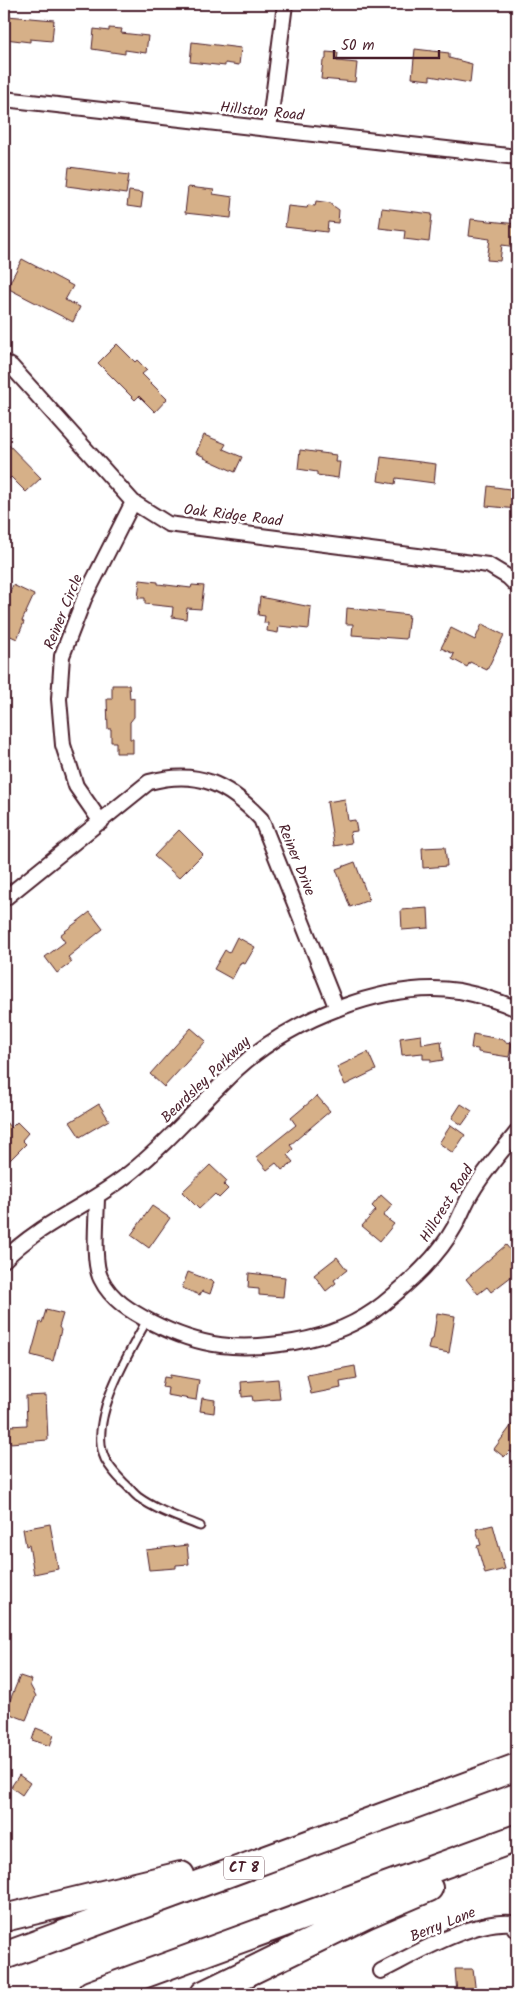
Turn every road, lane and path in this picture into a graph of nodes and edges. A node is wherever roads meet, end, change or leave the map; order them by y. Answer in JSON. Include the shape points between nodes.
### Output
{"nodes":[{"id":1,"x":284,"y":4,"type":"edge"},
{"id":2,"x":4,"y":99,"type":"edge"},
{"id":3,"x":269,"y":129,"type":"junction"},
{"id":4,"x":517,"y":157,"type":"edge"},
{"id":5,"x":4,"y":362,"type":"edge"},
{"id":6,"x":133,"y":502,"type":"junction"},
{"id":7,"x":517,"y":586,"type":"edge"},
{"id":8,"x":101,"y":822,"type":"junction"},
{"id":9,"x":4,"y":898,"type":"edge"},
{"id":10,"x":337,"y":1009,"type":"junction"},
{"id":11,"x":517,"y":1009,"type":"edge"},
{"id":12,"x":517,"y":1132,"type":"edge"},
{"id":13,"x":97,"y":1196,"type":"junction"},
{"id":14,"x":4,"y":1260,"type":"edge"},
{"id":15,"x":147,"y":1320,"type":"junction"},
{"id":16,"x":200,"y":1526,"type":"dead end"},
{"id":17,"x":517,"y":1767,"type":"edge"},
{"id":18,"x":485,"y":1779,"type":"junction"},
{"id":19,"x":517,"y":1838,"type":"edge"},
{"id":20,"x":517,"y":1851,"type":"edge"},
{"id":21,"x":4,"y":1918,"type":"edge"},
{"id":22,"x":517,"y":1931,"type":"edge"},
{"id":23,"x":4,"y":1956,"type":"edge"},
{"id":24,"x":380,"y":1971,"type":"dead end"},
{"id":25,"x":91,"y":1994,"type":"edge"},
{"id":26,"x":204,"y":1994,"type":"edge"}],
"edges":[{"from":1,"to":3,"type":"street"},
{"from":2,"to":3,"type":"street","name":"Hillston Road"},
{"from":3,"to":4,"type":"street","name":"Hillston Road"},
{"from":5,"to":6,"type":"street","name":"Oak Ridge Road"},
{"from":6,"to":7,"type":"street","name":"Oak Ridge Road","via":[[168,524],[488,565]]},
{"from":6,"to":8,"type":"street","name":"Reiner Circle","via":[[84,599],[62,656],[59,699],[63,745],[76,786]]},
{"from":8,"to":9,"type":"street","name":"Reiner Drive"},
{"from":8,"to":10,"type":"street","name":"Reiner Drive","via":[[149,782],[164,778],[208,781],[246,802],[262,819],[269,834]]},
{"from":10,"to":11,"type":"street","name":"Beardsley Parkway","via":[[376,997],[427,990],[458,991]]},
{"from":10,"to":13,"type":"street","name":"Beardsley Parkway","via":[[282,1035],[258,1051],[172,1136]]},
{"from":12,"to":15,"type":"street","name":"Hillcrest Road","via":[[472,1192],[454,1228],[437,1252],[416,1276],[354,1324],[321,1337],[240,1348],[186,1338]]},
{"from":13,"to":14,"type":"street","name":"Beardsley Parkway","via":[[45,1226]]},
{"from":13,"to":15,"type":"street","name":"Hillcrest Road","via":[[97,1266],[100,1278],[114,1298]]},
{"from":15,"to":16,"type":"lane","via":[[117,1375],[105,1412],[101,1434],[105,1458],[138,1496]]},
{"from":17,"to":18,"type":"highway","number":"CT 8"},
{"from":18,"to":21,"type":"highway","via":[[204,1870]]},
{"from":18,"to":23,"type":"highway","number":"CT 8"},
{"from":19,"to":25,"type":"highway"},
{"from":20,"to":26,"type":"highway","via":[[366,1915]]},
{"from":22,"to":24,"type":"street","name":"Berry Lane","via":[[510,1923],[483,1926],[439,1941]]}]}
